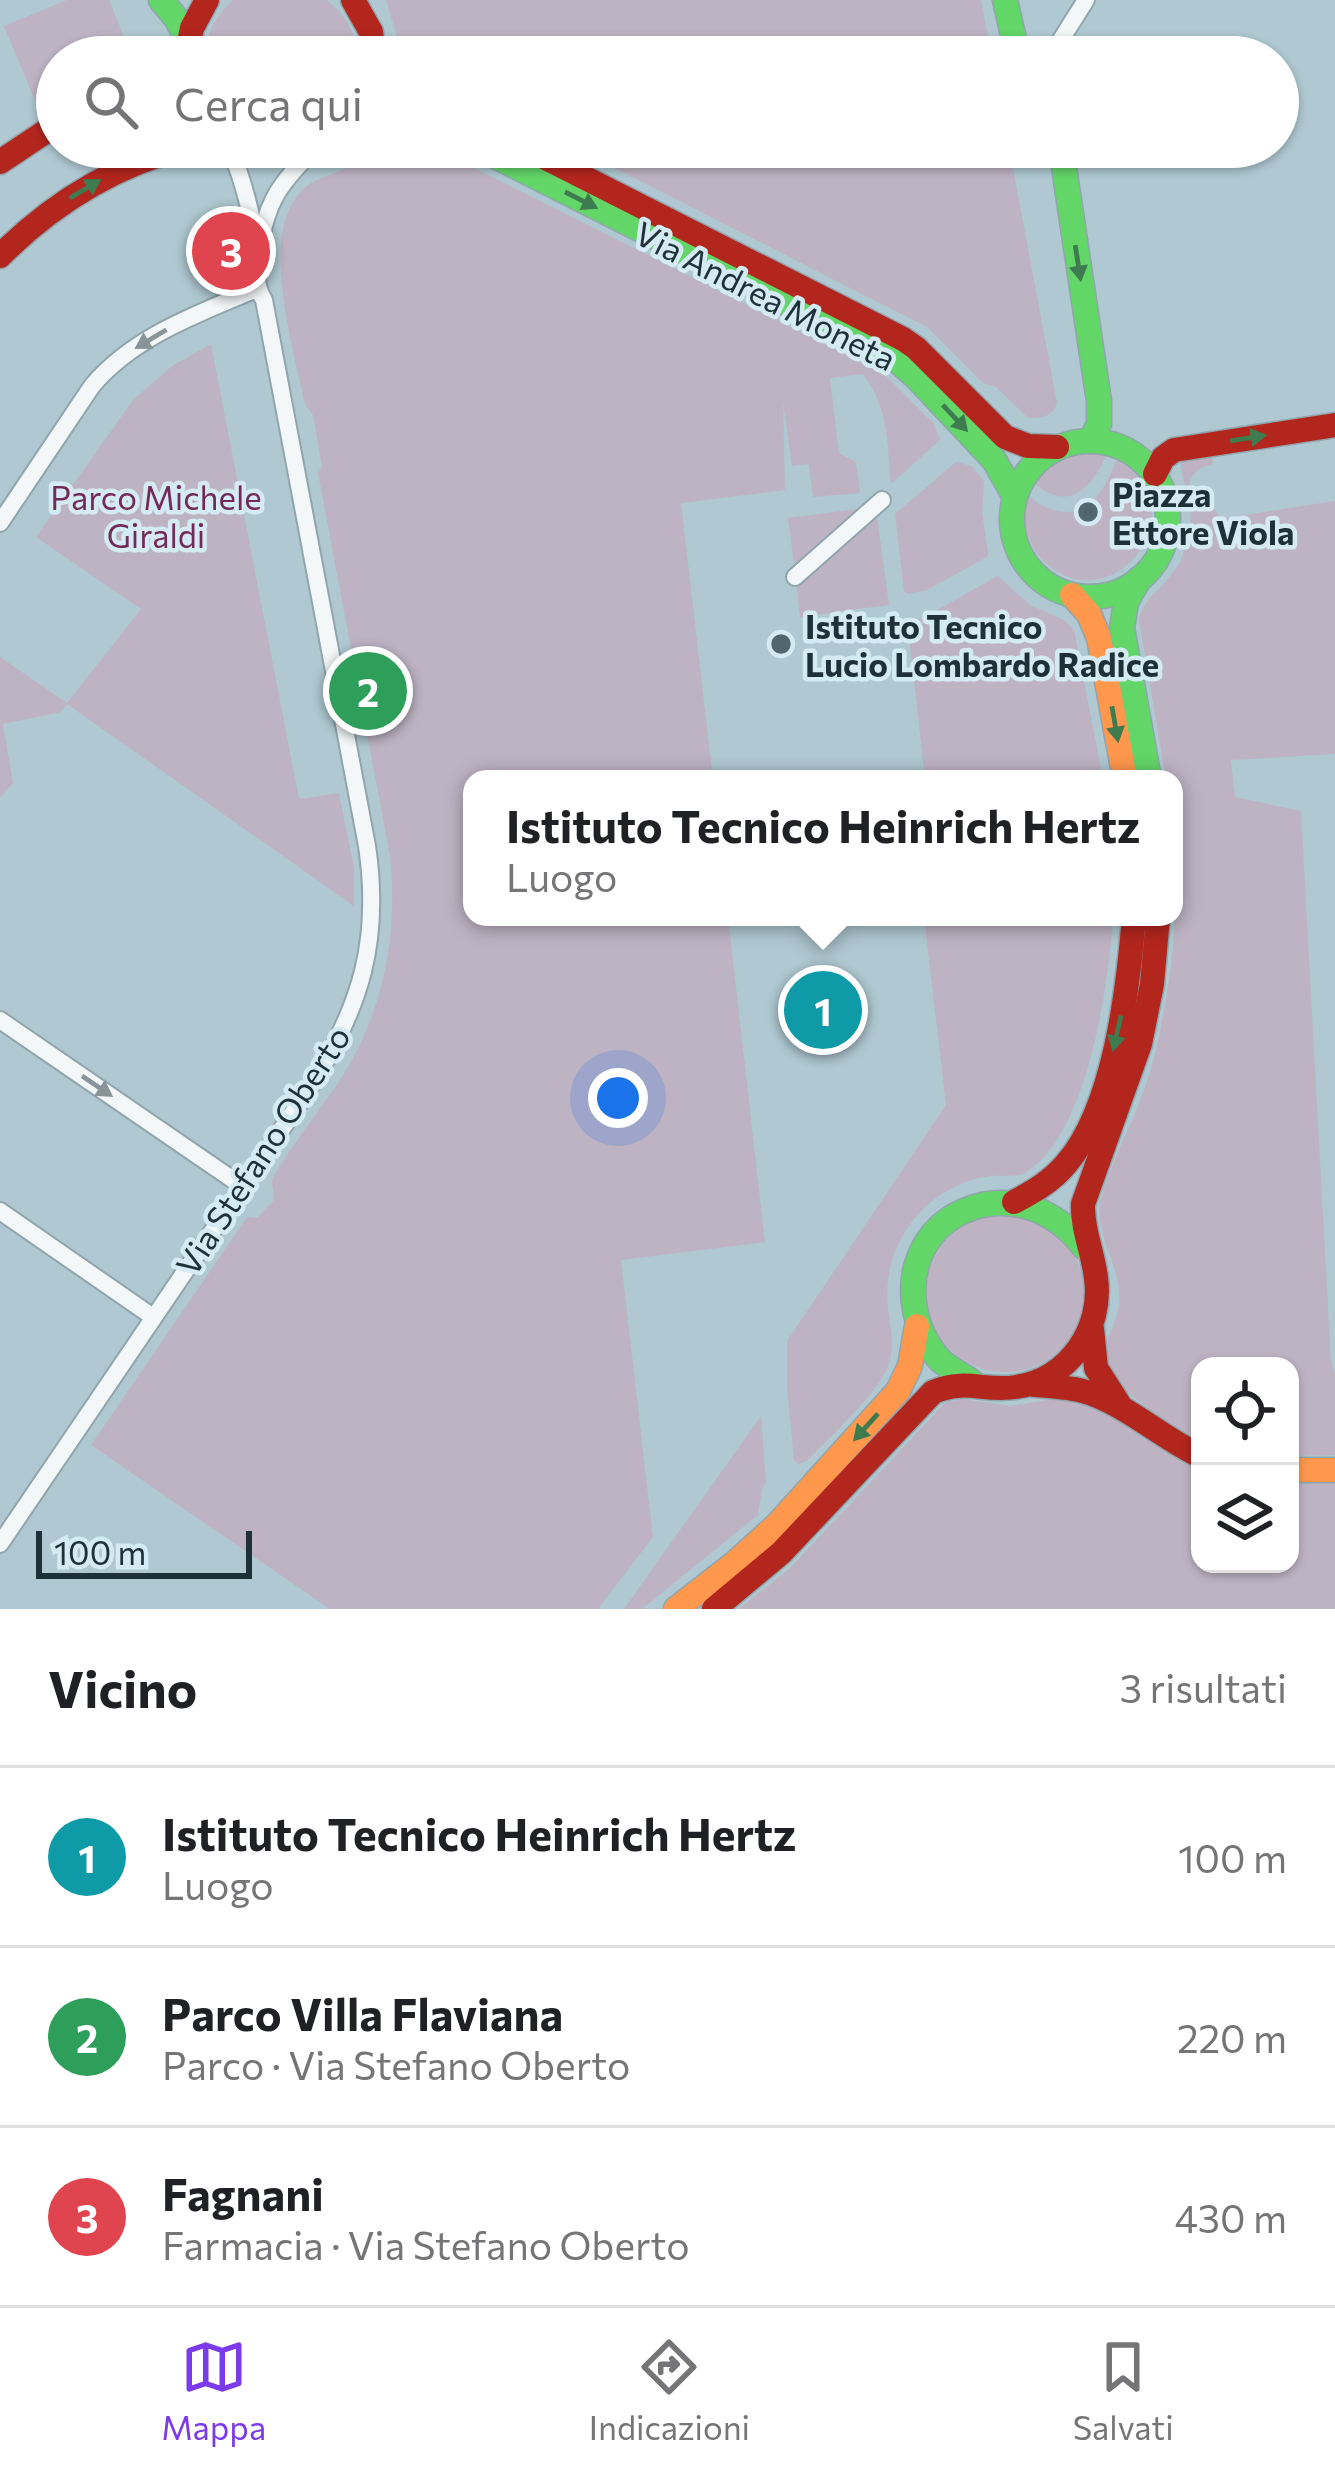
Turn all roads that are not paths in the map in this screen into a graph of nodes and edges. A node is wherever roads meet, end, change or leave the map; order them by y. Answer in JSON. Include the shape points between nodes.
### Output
{"nodes":[{"id":1,"x":161,"y":0,"type":"edge"},
{"id":2,"x":207,"y":0,"type":"edge"},
{"id":3,"x":352,"y":0,"type":"edge"},
{"id":4,"x":1005,"y":0,"type":"edge"},
{"id":5,"x":1086,"y":0,"type":"edge"},
{"id":6,"x":181,"y":36,"type":"edge"},
{"id":7,"x":189,"y":36,"type":"edge"},
{"id":8,"x":371,"y":36,"type":"edge"},
{"id":9,"x":1013,"y":36,"type":"edge"},
{"id":10,"x":1063,"y":36,"type":"edge"},
{"id":11,"x":36,"y":138,"type":"edge"},
{"id":12,"x":0,"y":161,"type":"edge"},
{"id":13,"x":126,"y":168,"type":"edge"},
{"id":14,"x":237,"y":168,"type":"edge"},
{"id":15,"x":298,"y":168,"type":"edge"},
{"id":16,"x":522,"y":168,"type":"edge"},
{"id":17,"x":563,"y":168,"type":"edge"},
{"id":18,"x":1064,"y":168,"type":"edge"},
{"id":19,"x":258,"y":255,"type":"junction"},
{"id":20,"x":0,"y":256,"type":"edge"},
{"id":21,"x":256,"y":289,"type":"junction"},
{"id":22,"x":801,"y":298,"type":"junction"},
{"id":23,"x":833,"y":315,"type":"junction"},
{"id":24,"x":1335,"y":424,"type":"edge"},
{"id":25,"x":1091,"y":440,"type":"junction"},
{"id":26,"x":1057,"y":447,"type":"junction"},
{"id":27,"x":1154,"y":474,"type":"junction"},
{"id":28,"x":1014,"y":495,"type":"junction"},
{"id":29,"x":882,"y":500,"type":"dead end"},
{"id":30,"x":0,"y":523,"type":"edge"},
{"id":31,"x":795,"y":577,"type":"dead end"},
{"id":32,"x":1139,"y":579,"type":"junction"},
{"id":33,"x":1072,"y":595,"type":"junction"},
{"id":34,"x":1123,"y":770,"type":"edge"},
{"id":35,"x":1147,"y":770,"type":"edge"},
{"id":36,"x":1133,"y":926,"type":"edge"},
{"id":37,"x":1157,"y":926,"type":"edge"},
{"id":38,"x":0,"y":1020,"type":"edge"},
{"id":39,"x":242,"y":1186,"type":"junction"},
{"id":40,"x":1014,"y":1202,"type":"junction"},
{"id":41,"x":0,"y":1211,"type":"edge"},
{"id":42,"x":1088,"y":1252,"type":"junction"},
{"id":43,"x":153,"y":1317,"type":"junction"},
{"id":44,"x":917,"y":1326,"type":"junction"},
{"id":45,"x":1092,"y":1329,"type":"junction"},
{"id":46,"x":974,"y":1383,"type":"junction"},
{"id":47,"x":1024,"y":1386,"type":"junction"},
{"id":48,"x":1121,"y":1406,"type":"junction"},
{"id":49,"x":1191,"y":1451,"type":"edge"},
{"id":50,"x":1299,"y":1470,"type":"edge"},
{"id":51,"x":1335,"y":1470,"type":"edge"},
{"id":52,"x":0,"y":1544,"type":"edge"},
{"id":53,"x":676,"y":1609,"type":"edge"},
{"id":54,"x":714,"y":1609,"type":"edge"}],
"edges":[{"from":1,"to":6,"type":"street"},
{"from":2,"to":7,"type":"street"},
{"from":3,"to":8,"type":"street"},
{"from":4,"to":9,"type":"street"},
{"from":5,"to":10,"type":"street"},
{"from":11,"to":12,"type":"street"},
{"from":20,"to":13,"type":"street","one_way":true,"via":[[41,219]]},
{"from":14,"to":19,"type":"street","name":"Via Stefano Oberto"},
{"from":15,"to":19,"type":"street","via":[[269,203]]},
{"from":16,"to":22,"type":"street","name":"Via Andrea Moneta","one_way":true},
{"from":17,"to":22,"type":"street","name":"Via Andrea Moneta"},
{"from":18,"to":25,"type":"street","one_way":true,"via":[[1099,401]]},
{"from":19,"to":21,"type":"street","name":"Via Stefano Oberto"},
{"from":21,"to":30,"type":"street","one_way":true,"via":[[159,333],[109,368]]},
{"from":21,"to":39,"type":"street","name":"Via Stefano Oberto","via":[[361,811],[373,909],[364,974],[346,1024]]},
{"from":22,"to":23,"type":"street","name":"Via Andrea Moneta"},
{"from":23,"to":26,"type":"street","name":"Via Andrea Moneta","via":[[910,344],[1005,437]]},
{"from":23,"to":28,"type":"street","name":"Via Andrea Moneta","one_way":true,"via":[[904,365],[994,460]]},
{"from":27,"to":24,"type":"street","one_way":true,"via":[[1174,449]]},
{"from":25,"to":26,"type":"street"},
{"from":25,"to":27,"type":"street","via":[[1133,452]]},
{"from":26,"to":28,"type":"street"},
{"from":27,"to":32,"type":"street","via":[[1168,530]]},
{"from":28,"to":33,"type":"street","via":[[1012,530],[1022,559]]},
{"from":29,"to":31,"type":"street"},
{"from":32,"to":33,"type":"street","via":[[1100,597]]},
{"from":32,"to":35,"type":"street","via":[[1122,628]]},
{"from":33,"to":34,"type":"street","one_way":true,"via":[[1099,638]]},
{"from":36,"to":40,"type":"street","one_way":true,"via":[[1120,1024],[1086,1131],[1051,1180]]},
{"from":37,"to":42,"type":"street","via":[[1140,1044],[1082,1204]]},
{"from":38,"to":39,"type":"street","one_way":true},
{"from":39,"to":43,"type":"street","name":"Via Stefano Oberto"},
{"from":40,"to":42,"type":"street","via":[[1066,1223]]},
{"from":40,"to":44,"type":"street","via":[[968,1209],[931,1237],[912,1282]]},
{"from":41,"to":43,"type":"street"},
{"from":42,"to":45,"type":"street","via":[[1097,1290]]},
{"from":43,"to":52,"type":"street","name":"Via Stefano Oberto"},
{"from":44,"to":46,"type":"street","via":[[942,1363]]},
{"from":44,"to":53,"type":"street","one_way":true,"via":[[898,1391],[776,1525]]},
{"from":45,"to":47,"type":"street","via":[[1060,1369]]},
{"from":45,"to":48,"type":"street","via":[[1096,1368]]},
{"from":46,"to":47,"type":"street"},
{"from":46,"to":54,"type":"street","via":[[928,1396],[782,1553]]},
{"from":47,"to":48,"type":"street","via":[[1086,1390]]},
{"from":48,"to":49,"type":"street"},
{"from":50,"to":51,"type":"street"}]}
